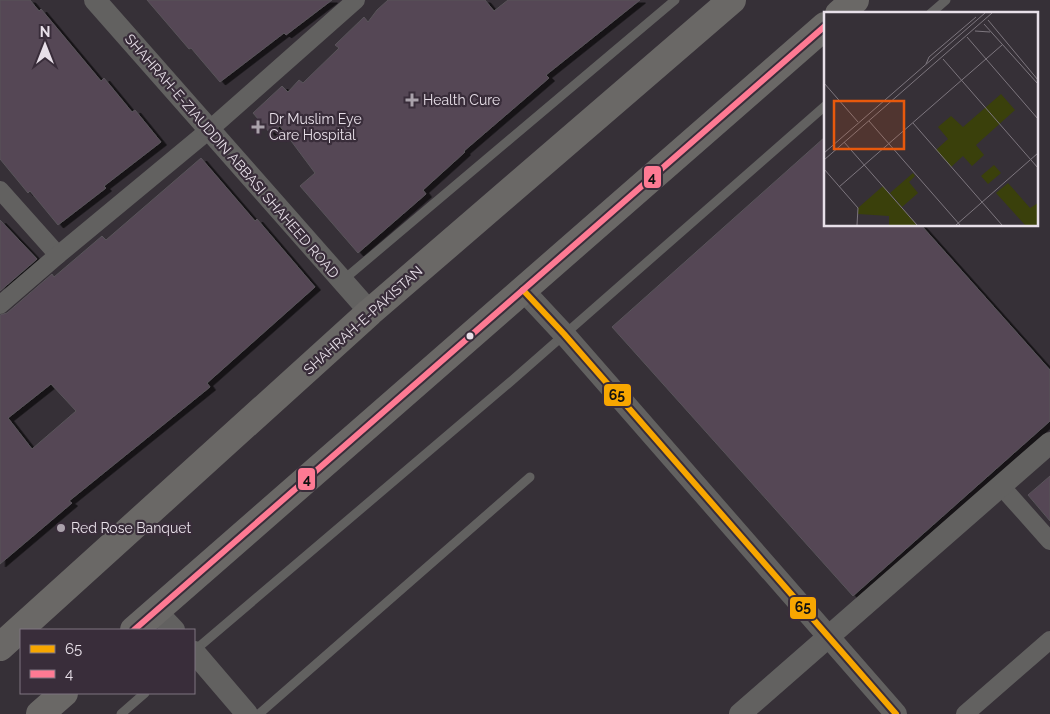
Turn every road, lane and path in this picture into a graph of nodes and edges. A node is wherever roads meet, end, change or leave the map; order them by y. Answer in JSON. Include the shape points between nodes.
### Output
{"nodes":[{"id":1,"x":94,"y":0,"type":"edge"},
{"id":2,"x":356,"y":0,"type":"edge"},
{"id":3,"x":675,"y":0,"type":"edge"},
{"id":4,"x":732,"y":0,"type":"edge"},
{"id":5,"x":855,"y":0,"type":"edge"},
{"id":6,"x":946,"y":0,"type":"edge"},
{"id":7,"x":841,"y":12,"type":"edge"},
{"id":8,"x":932,"y":12,"type":"edge"},
{"id":9,"x":824,"y":27,"type":"edge"},
{"id":10,"x":824,"y":107,"type":"edge"},
{"id":11,"x":209,"y":130,"type":"junction"},
{"id":12,"x":0,"y":190,"type":"edge"},
{"id":13,"x":58,"y":255,"type":"junction"},
{"id":14,"x":342,"y":281,"type":"junction"},
{"id":15,"x":523,"y":290,"type":"junction"},
{"id":16,"x":0,"y":305,"type":"edge"},
{"id":17,"x":370,"y":312,"type":"junction"},
{"id":18,"x":564,"y":334,"type":"junction"},
{"id":19,"x":1050,"y":443,"type":"edge"},
{"id":20,"x":530,"y":477,"type":"dead end"},
{"id":21,"x":1001,"y":486,"type":"junction"},
{"id":22,"x":1050,"y":541,"type":"edge"},
{"id":23,"x":165,"y":621,"type":"edge"},
{"id":24,"x":137,"y":629,"type":"edge"},
{"id":25,"x":828,"y":636,"type":"junction"},
{"id":26,"x":1050,"y":640,"type":"edge"},
{"id":27,"x":0,"y":646,"type":"edge"},
{"id":28,"x":195,"y":651,"type":"edge"},
{"id":29,"x":195,"y":653,"type":"edge"},
{"id":30,"x":63,"y":694,"type":"edge"},
{"id":31,"x":144,"y":694,"type":"edge"},
{"id":32,"x":40,"y":714,"type":"edge"},
{"id":33,"x":121,"y":714,"type":"edge"},
{"id":34,"x":248,"y":714,"type":"edge"},
{"id":35,"x":259,"y":714,"type":"edge"},
{"id":36,"x":740,"y":714,"type":"edge"},
{"id":37,"x":896,"y":714,"type":"edge"},
{"id":38,"x":965,"y":714,"type":"edge"}],
"edges":[{"from":1,"to":11,"type":"street","name":"SHAHRAH-E-ZIAUDDIN ABBASI SHAHEED ROAD"},
{"from":2,"to":11,"type":"street"},
{"from":3,"to":14,"type":"lane"},
{"from":4,"to":17,"type":"highway","name":"SHAHRAH-E-PAKISTAN"},
{"from":5,"to":7,"type":"highway"},
{"from":6,"to":8,"type":"lane"},
{"from":9,"to":15,"type":"highway"},
{"from":10,"to":18,"type":"lane"},
{"from":11,"to":13,"type":"street"},
{"from":11,"to":14,"type":"street","name":"SHAHRAH-E-ZIAUDDIN ABBASI SHAHEED ROAD"},
{"from":12,"to":13,"type":"street"},
{"from":13,"to":16,"type":"street"},
{"from":14,"to":17,"type":"street","name":"SHAHRAH-E-ZIAUDDIN ABBASI SHAHEED ROAD"},
{"from":15,"to":18,"type":"street"},
{"from":15,"to":23,"type":"highway"},
{"from":17,"to":27,"type":"highway","name":"SHAHRAH-E-PAKISTAN"},
{"from":18,"to":25,"type":"street"},
{"from":18,"to":28,"type":"lane"},
{"from":19,"to":21,"type":"street"},
{"from":20,"to":35,"type":"lane"},
{"from":21,"to":22,"type":"street"},
{"from":21,"to":25,"type":"street"},
{"from":23,"to":24,"type":"highway"},
{"from":25,"to":36,"type":"street"},
{"from":25,"to":37,"type":"street"},
{"from":26,"to":38,"type":"street"},
{"from":29,"to":34,"type":"street"},
{"from":30,"to":32,"type":"highway"},
{"from":31,"to":33,"type":"lane"}]}
